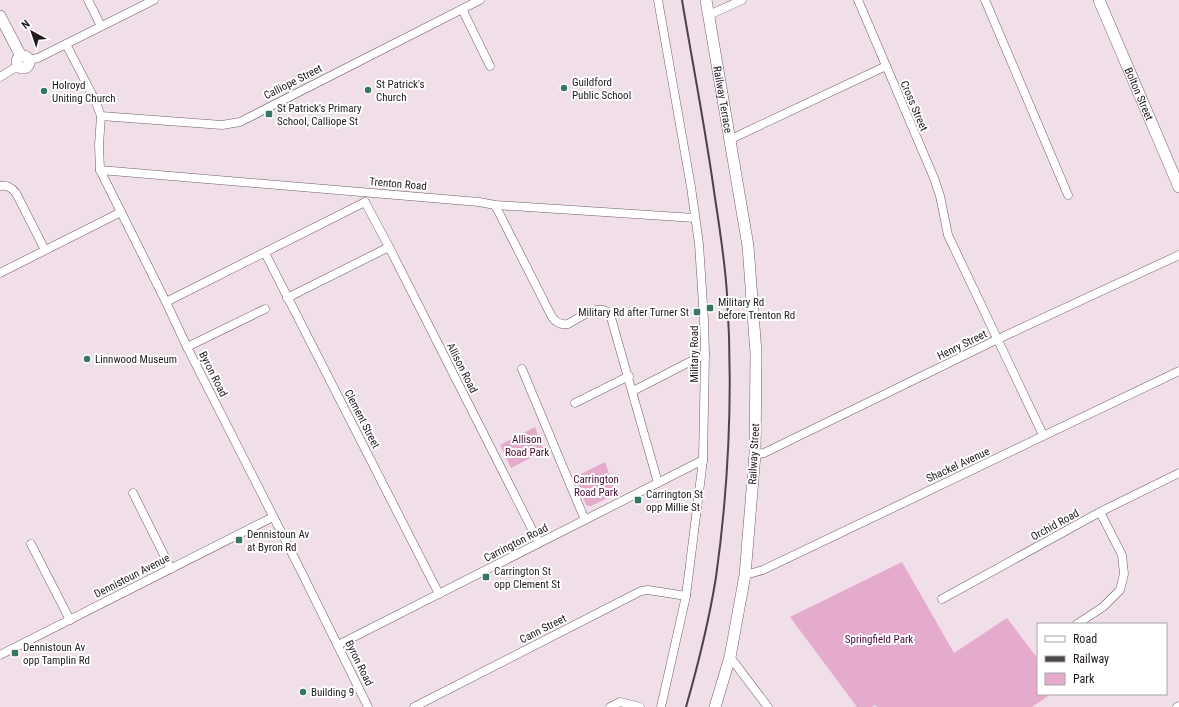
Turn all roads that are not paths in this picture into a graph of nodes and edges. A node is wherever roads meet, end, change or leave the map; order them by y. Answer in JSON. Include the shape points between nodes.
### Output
{"nodes":[{"id":1,"x":88,"y":0,"type":"edge"},
{"id":2,"x":154,"y":0,"type":"edge"},
{"id":3,"x":480,"y":0,"type":"edge"},
{"id":4,"x":658,"y":0,"type":"edge"},
{"id":5,"x":706,"y":0,"type":"edge"},
{"id":6,"x":742,"y":0,"type":"edge"},
{"id":7,"x":858,"y":0,"type":"edge"},
{"id":8,"x":985,"y":0,"type":"edge"},
{"id":9,"x":1099,"y":0,"type":"edge"},
{"id":10,"x":462,"y":9,"type":"junction"},
{"id":11,"x":709,"y":15,"type":"junction"},
{"id":12,"x":0,"y":16,"type":"edge"},
{"id":13,"x":101,"y":26,"type":"junction"},
{"id":14,"x":66,"y":44,"type":"junction"},
{"id":15,"x":23,"y":61,"type":"junction"},
{"id":16,"x":490,"y":66,"type":"dead end"},
{"id":17,"x":886,"y":66,"type":"junction"},
{"id":18,"x":0,"y":77,"type":"edge"},
{"id":19,"x":101,"y":116,"type":"junction"},
{"id":20,"x":731,"y":140,"type":"junction"},
{"id":21,"x":100,"y":170,"type":"junction"},
{"id":22,"x":0,"y":186,"type":"edge"},
{"id":23,"x":1179,"y":188,"type":"edge"},
{"id":24,"x":368,"y":192,"type":"junction"},
{"id":25,"x":1068,"y":195,"type":"dead end"},
{"id":26,"x":740,"y":199,"type":"joint"},
{"id":27,"x":365,"y":202,"type":"junction"},
{"id":28,"x":495,"y":205,"type":"junction"},
{"id":29,"x":121,"y":212,"type":"junction"},
{"id":30,"x":695,"y":218,"type":"junction"},
{"id":31,"x":389,"y":247,"type":"junction"},
{"id":32,"x":45,"y":250,"type":"junction"},
{"id":33,"x":265,"y":253,"type":"junction"},
{"id":34,"x":1179,"y":255,"type":"edge"},
{"id":35,"x":0,"y":273,"type":"edge"},
{"id":36,"x":287,"y":298,"type":"junction"},
{"id":37,"x":166,"y":302,"type":"junction"},
{"id":38,"x":265,"y":309,"type":"dead end"},
{"id":39,"x":998,"y":339,"type":"junction"},
{"id":40,"x":187,"y":347,"type":"junction"},
{"id":41,"x":705,"y":354,"type":"junction"},
{"id":42,"x":522,"y":369,"type":"dead end"},
{"id":43,"x":1179,"y":371,"type":"edge"},
{"id":44,"x":628,"y":376,"type":"junction"},
{"id":45,"x":633,"y":391,"type":"junction"},
{"id":46,"x":575,"y":403,"type":"dead end"},
{"id":47,"x":1043,"y":435,"type":"junction"},
{"id":48,"x":755,"y":454,"type":"junction"},
{"id":49,"x":703,"y":460,"type":"junction"},
{"id":50,"x":1179,"y":473,"type":"edge"},
{"id":51,"x":658,"y":483,"type":"junction"},
{"id":52,"x":133,"y":494,"type":"dead end"},
{"id":53,"x":1100,"y":512,"type":"junction"},
{"id":54,"x":273,"y":517,"type":"junction"},
{"id":55,"x":585,"y":520,"type":"junction"},
{"id":56,"x":538,"y":543,"type":"junction"},
{"id":57,"x":31,"y":544,"type":"dead end"},
{"id":58,"x":171,"y":569,"type":"junction"},
{"id":59,"x":745,"y":575,"type":"junction"},
{"id":60,"x":439,"y":594,"type":"junction"},
{"id":61,"x":686,"y":596,"type":"junction"},
{"id":62,"x":942,"y":598,"type":"dead end"},
{"id":63,"x":70,"y":620,"type":"junction"},
{"id":64,"x":1079,"y":623,"type":"edge"},
{"id":65,"x":338,"y":645,"type":"junction"},
{"id":66,"x":0,"y":655,"type":"edge"},
{"id":67,"x":730,"y":657,"type":"junction"},
{"id":68,"x":368,"y":707,"type":"edge"},
{"id":69,"x":414,"y":707,"type":"edge"},
{"id":70,"x":610,"y":707,"type":"edge"},
{"id":71,"x":640,"y":707,"type":"edge"},
{"id":72,"x":661,"y":707,"type":"edge"},
{"id":73,"x":715,"y":707,"type":"edge"},
{"id":74,"x":768,"y":707,"type":"edge"}],
"edges":[{"from":1,"to":13,"type":"street"},
{"from":2,"to":13,"type":"street"},
{"from":3,"to":10,"type":"street","name":"Calliope Street"},
{"from":4,"to":30,"type":"street","name":"Military Road"},
{"from":5,"to":11,"type":"main road","name":"Railway Terrace"},
{"from":6,"to":11,"type":"street"},
{"from":7,"to":17,"type":"street","name":"Cross Street"},
{"from":8,"to":25,"type":"street"},
{"from":9,"to":23,"type":"main road","name":"Bolton Street"},
{"from":10,"to":16,"type":"street"},
{"from":10,"to":19,"type":"street","name":"Calliope Street","via":[[240,122],[222,125]]},
{"from":11,"to":20,"type":"main road","name":"Railway Terrace"},
{"from":12,"to":15,"type":"main road"},
{"from":13,"to":14,"type":"street"},
{"from":14,"to":15,"type":"street","via":[[38,58]]},
{"from":14,"to":19,"type":"street","name":"Byron Road"},
{"from":15,"to":18,"type":"street"},
{"from":17,"to":20,"type":"street"},
{"from":17,"to":39,"type":"street","name":"Cross Street","via":[[934,178],[948,235]]},
{"from":19,"to":21,"type":"street","name":"Byron Road"},
{"from":20,"to":26,"type":"main road","name":"Railway Terrace"},
{"from":21,"to":24,"type":"street","name":"Trenton Road"},
{"from":21,"to":29,"type":"street","name":"Byron Road"},
{"from":22,"to":32,"type":"street","via":[[6,185],[16,192]]},
{"from":24,"to":27,"type":"street"},
{"from":24,"to":28,"type":"street","name":"Trenton Road"},
{"from":26,"to":48,"type":"main road","name":"Railway Street","via":[[748,246],[755,345]]},
{"from":27,"to":31,"type":"street","name":"Allison Road"},
{"from":27,"to":33,"type":"street"},
{"from":28,"to":30,"type":"street","name":"Trenton Road"},
{"from":28,"to":44,"type":"street","via":[[555,322],[568,324],[593,311],[602,309],[608,312],[612,318]]},
{"from":29,"to":32,"type":"street"},
{"from":29,"to":37,"type":"street","name":"Byron Road"},
{"from":30,"to":41,"type":"street","name":"Military Road"},
{"from":31,"to":36,"type":"street"},
{"from":31,"to":56,"type":"street","name":"Allison Road"},
{"from":32,"to":35,"type":"street"},
{"from":33,"to":36,"type":"street","name":"Clement Street"},
{"from":33,"to":37,"type":"street"},
{"from":34,"to":39,"type":"street","name":"Henry Street"},
{"from":36,"to":60,"type":"street","name":"Clement Street"},
{"from":37,"to":40,"type":"street","name":"Byron Road"},
{"from":38,"to":40,"type":"street"},
{"from":39,"to":47,"type":"street","name":"Cross Street"},
{"from":39,"to":48,"type":"street","name":"Henry Street","via":[[764,453]]},
{"from":40,"to":54,"type":"street","name":"Byron Road"},
{"from":41,"to":45,"type":"street"},
{"from":41,"to":49,"type":"street","name":"Military Road"},
{"from":42,"to":55,"type":"street"},
{"from":43,"to":47,"type":"street","name":"Shackel Avenue"},
{"from":44,"to":45,"type":"street"},
{"from":44,"to":46,"type":"street"},
{"from":45,"to":51,"type":"street"},
{"from":47,"to":59,"type":"street","name":"Shackel Avenue","via":[[763,570]]},
{"from":48,"to":59,"type":"main road","name":"Railway Street"},
{"from":49,"to":51,"type":"street","name":"Carrington Road"},
{"from":49,"to":61,"type":"street","name":"Military Road"},
{"from":50,"to":53,"type":"street","name":"Orchid Road"},
{"from":51,"to":55,"type":"street","name":"Carrington Road"},
{"from":52,"to":58,"type":"street"},
{"from":53,"to":62,"type":"street","name":"Orchid Road"},
{"from":53,"to":64,"type":"street","via":[[1122,555],[1124,574],[1120,590],[1103,607]]},
{"from":54,"to":58,"type":"street","name":"Dennistoun Avenue"},
{"from":54,"to":65,"type":"street","name":"Byron Road"},
{"from":55,"to":56,"type":"street","name":"Carrington Road"},
{"from":56,"to":60,"type":"street","name":"Carrington Road"},
{"from":57,"to":63,"type":"street"},
{"from":58,"to":63,"type":"street","name":"Dennistoun Avenue"},
{"from":59,"to":67,"type":"main road","name":"Railway Street"},
{"from":60,"to":65,"type":"street","name":"Carrington Road"},
{"from":61,"to":69,"type":"street","name":"Cann Street","via":[[641,591]]},
{"from":61,"to":72,"type":"street","name":"Military Road"},
{"from":63,"to":66,"type":"street","name":"Dennistoun Avenue"},
{"from":65,"to":68,"type":"street","name":"Byron Road"},
{"from":67,"to":73,"type":"main road","name":"Railway Street"},
{"from":67,"to":74,"type":"street"},
{"from":70,"to":71,"type":"street","via":[[620,702]]}]}
